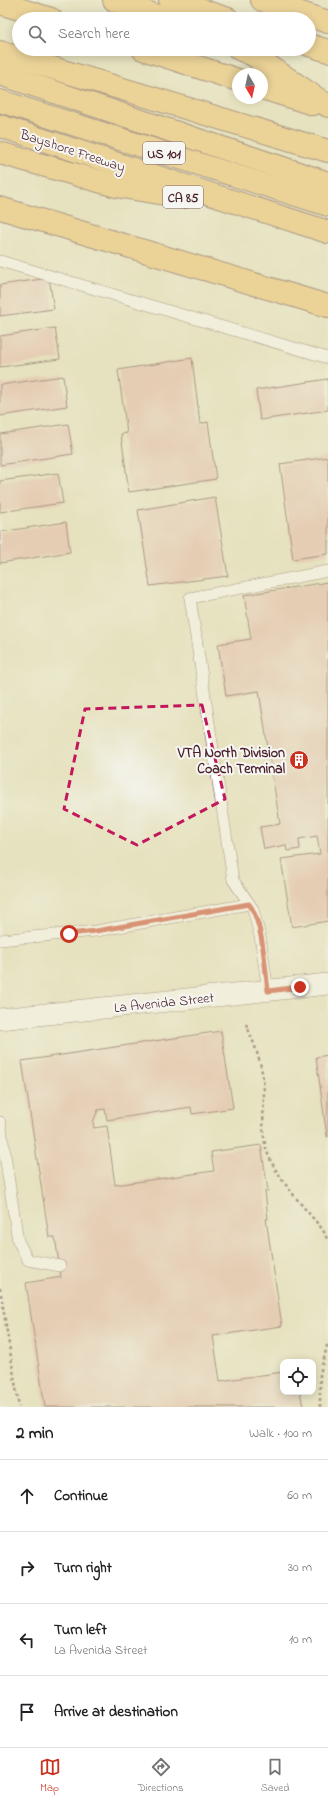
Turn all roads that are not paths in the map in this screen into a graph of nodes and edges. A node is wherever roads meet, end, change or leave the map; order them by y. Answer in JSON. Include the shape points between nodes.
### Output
{"nodes":[{"id":1,"x":114,"y":0,"type":"edge"},
{"id":2,"x":170,"y":0,"type":"edge"},
{"id":3,"x":262,"y":0,"type":"edge"},
{"id":4,"x":0,"y":2,"type":"edge"},
{"id":5,"x":30,"y":12,"type":"edge"},
{"id":6,"x":146,"y":12,"type":"edge"},
{"id":7,"x":207,"y":12,"type":"edge"},
{"id":8,"x":298,"y":12,"type":"edge"},
{"id":9,"x":304,"y":12,"type":"edge"},
{"id":10,"x":316,"y":16,"type":"edge"},
{"id":11,"x":316,"y":18,"type":"edge"},
{"id":12,"x":328,"y":19,"type":"edge"},
{"id":13,"x":328,"y":22,"type":"edge"},
{"id":14,"x":316,"y":47,"type":"edge"},
{"id":15,"x":328,"y":51,"type":"edge"},
{"id":16,"x":0,"y":52,"type":"edge"},
{"id":17,"x":12,"y":56,"type":"edge"},
{"id":18,"x":13,"y":56,"type":"edge"},
{"id":19,"x":164,"y":56,"type":"edge"},
{"id":20,"x":254,"y":56,"type":"edge"},
{"id":21,"x":0,"y":74,"type":"edge"},
{"id":22,"x":232,"y":78,"type":"edge"},
{"id":23,"x":268,"y":90,"type":"edge"},
{"id":24,"x":0,"y":101,"type":"edge"},
{"id":25,"x":328,"y":107,"type":"edge"},
{"id":26,"x":0,"y":126,"type":"edge"},
{"id":27,"x":328,"y":151,"type":"edge"},
{"id":28,"x":0,"y":153,"type":"edge"},
{"id":29,"x":328,"y":183,"type":"edge"},
{"id":30,"x":328,"y":205,"type":"edge"},
{"id":31,"x":0,"y":208,"type":"edge"},
{"id":32,"x":249,"y":208,"type":"junction"},
{"id":33,"x":0,"y":214,"type":"edge"},
{"id":34,"x":65,"y":227,"type":"junction"},
{"id":35,"x":328,"y":232,"type":"edge"},
{"id":36,"x":0,"y":261,"type":"edge"},
{"id":37,"x":328,"y":306,"type":"edge"},
{"id":38,"x":328,"y":358,"type":"edge"},
{"id":39,"x":328,"y":571,"type":"edge"},
{"id":40,"x":249,"y":904,"type":"junction"},
{"id":41,"x":0,"y":940,"type":"edge"},
{"id":42,"x":328,"y":984,"type":"edge"},
{"id":43,"x":268,"y":991,"type":"junction"},
{"id":44,"x":0,"y":1019,"type":"edge"},
{"id":45,"x":0,"y":1122,"type":"edge"},
{"id":46,"x":60,"y":1266,"type":"dead end"}],
"edges":[{"from":1,"to":6,"type":"highway"},
{"from":2,"to":7,"type":"highway"},
{"from":3,"to":8,"type":"highway"},
{"from":3,"to":9,"type":"highway"},
{"from":4,"to":5,"type":"highway"},
{"from":10,"to":12,"type":"highway"},
{"from":11,"to":13,"type":"highway"},
{"from":14,"to":15,"type":"highway"},
{"from":16,"to":17,"type":"highway"},
{"from":18,"to":27,"type":"highway"},
{"from":19,"to":22,"type":"highway"},
{"from":20,"to":25,"type":"highway"},
{"from":21,"to":29,"type":"highway"},
{"from":23,"to":25,"type":"highway"},
{"from":24,"to":30,"type":"highway","number":"US 101"},
{"from":26,"to":32,"type":"highway","name":"Bayshore Freeway","number":"US 101"},
{"from":28,"to":32,"type":"highway","number":"CA 85","via":[[116,186]]},
{"from":31,"to":34,"type":"highway"},
{"from":32,"to":35,"type":"highway","name":"Bayshore Freeway","number":"US 101"},
{"from":33,"to":34,"type":"highway"},
{"from":34,"to":37,"type":"highway"},
{"from":36,"to":38,"type":"lane"},
{"from":39,"to":40,"type":"lane","via":[[190,598],[233,880]]},
{"from":40,"to":41,"type":"lane","via":[[96,931]]},
{"from":40,"to":43,"type":"lane","via":[[253,908],[260,936]]},
{"from":42,"to":43,"type":"street","name":"La Avenida Street"},
{"from":43,"to":44,"type":"street","name":"La Avenida Street"},
{"from":45,"to":46,"type":"lane","via":[[18,1241],[28,1260]]}]}
